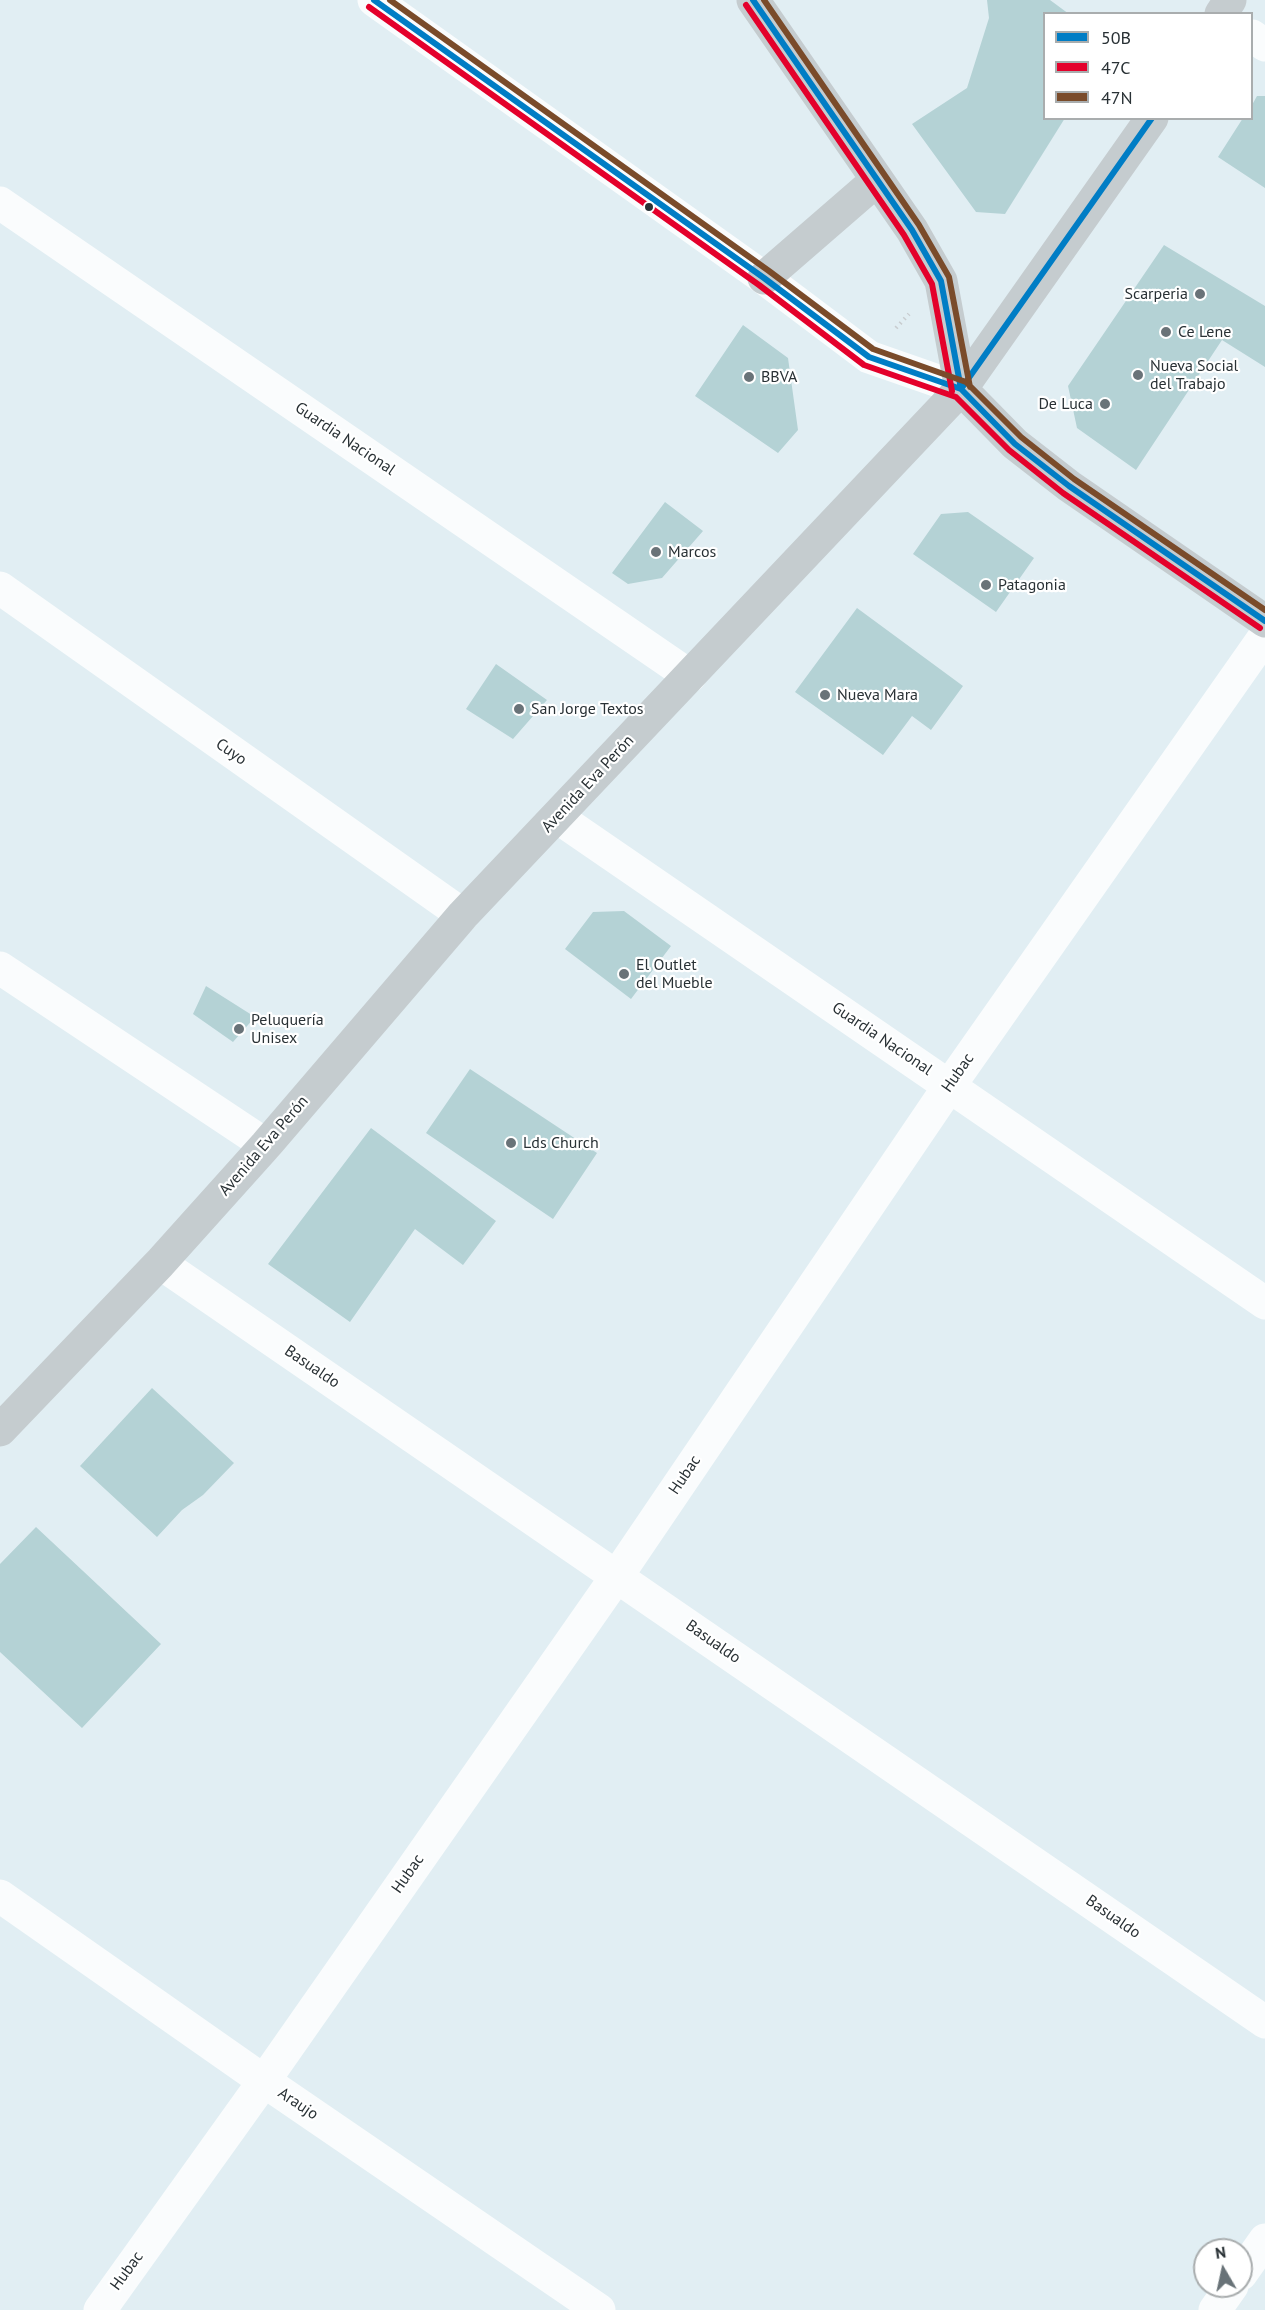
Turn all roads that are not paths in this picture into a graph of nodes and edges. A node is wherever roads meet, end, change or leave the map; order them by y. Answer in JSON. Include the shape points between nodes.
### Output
{"nodes":[{"id":1,"x":374,"y":0,"type":"edge"},
{"id":2,"x":753,"y":0,"type":"edge"},
{"id":3,"x":1151,"y":120,"type":"edge"},
{"id":4,"x":877,"y":180,"type":"junction"},
{"id":5,"x":0,"y":202,"type":"edge"},
{"id":6,"x":764,"y":278,"type":"junction"},
{"id":7,"x":961,"y":389,"type":"junction"},
{"id":8,"x":0,"y":588,"type":"edge"},
{"id":9,"x":1265,"y":621,"type":"edge"},
{"id":10,"x":1265,"y":636,"type":"edge"},
{"id":11,"x":690,"y":675,"type":"junction"},
{"id":12,"x":557,"y":817,"type":"junction"},
{"id":13,"x":463,"y":915,"type":"junction"},
{"id":14,"x":0,"y":968,"type":"edge"},
{"id":15,"x":950,"y":1085,"type":"junction"},
{"id":16,"x":266,"y":1145,"type":"junction"},
{"id":17,"x":160,"y":1263,"type":"junction"},
{"id":18,"x":1265,"y":1303,"type":"edge"},
{"id":19,"x":4,"y":1419,"type":"edge"},
{"id":20,"x":617,"y":1576,"type":"junction"},
{"id":21,"x":0,"y":1896,"type":"edge"},
{"id":22,"x":1265,"y":2022,"type":"edge"},
{"id":23,"x":264,"y":2081,"type":"junction"},
{"id":24,"x":1265,"y":2240,"type":"edge"},
{"id":25,"x":1253,"y":2257,"type":"edge"},
{"id":26,"x":100,"y":2310,"type":"edge"},
{"id":27,"x":599,"y":2310,"type":"edge"}],
"edges":[{"from":1,"to":6,"type":"street"},
{"from":2,"to":4,"type":"main road"},
{"from":3,"to":7,"type":"main road","name":"Avenida Eva Perón"},
{"from":4,"to":6,"type":"main road"},
{"from":4,"to":7,"type":"main road","via":[[941,281]]},
{"from":5,"to":11,"type":"street","name":"Guardia Nacional"},
{"from":6,"to":7,"type":"street","via":[[869,357]]},
{"from":7,"to":9,"type":"main road","via":[[1015,444],[1068,486]]},
{"from":7,"to":11,"type":"main road","name":"Avenida Eva Perón"},
{"from":8,"to":13,"type":"street","name":"Cuyo"},
{"from":10,"to":15,"type":"street","name":"Hubac"},
{"from":11,"to":12,"type":"main road","name":"Avenida Eva Perón"},
{"from":12,"to":13,"type":"main road","name":"Avenida Eva Perón"},
{"from":12,"to":15,"type":"street","name":"Guardia Nacional"},
{"from":13,"to":16,"type":"main road","name":"Avenida Eva Perón"},
{"from":14,"to":16,"type":"street"},
{"from":15,"to":18,"type":"street","name":"Guardia Nacional"},
{"from":15,"to":20,"type":"street","name":"Hubac"},
{"from":16,"to":17,"type":"main road","name":"Avenida Eva Perón"},
{"from":17,"to":19,"type":"main road","name":"Avenida Eva Perón"},
{"from":17,"to":20,"type":"street","name":"Basualdo"},
{"from":20,"to":22,"type":"street","name":"Basualdo"},
{"from":20,"to":23,"type":"street","name":"Hubac"},
{"from":21,"to":23,"type":"street","name":"Araujo"},
{"from":23,"to":26,"type":"street","name":"Hubac"},
{"from":23,"to":27,"type":"street","name":"Araujo"},
{"from":24,"to":25,"type":"street"}]}
